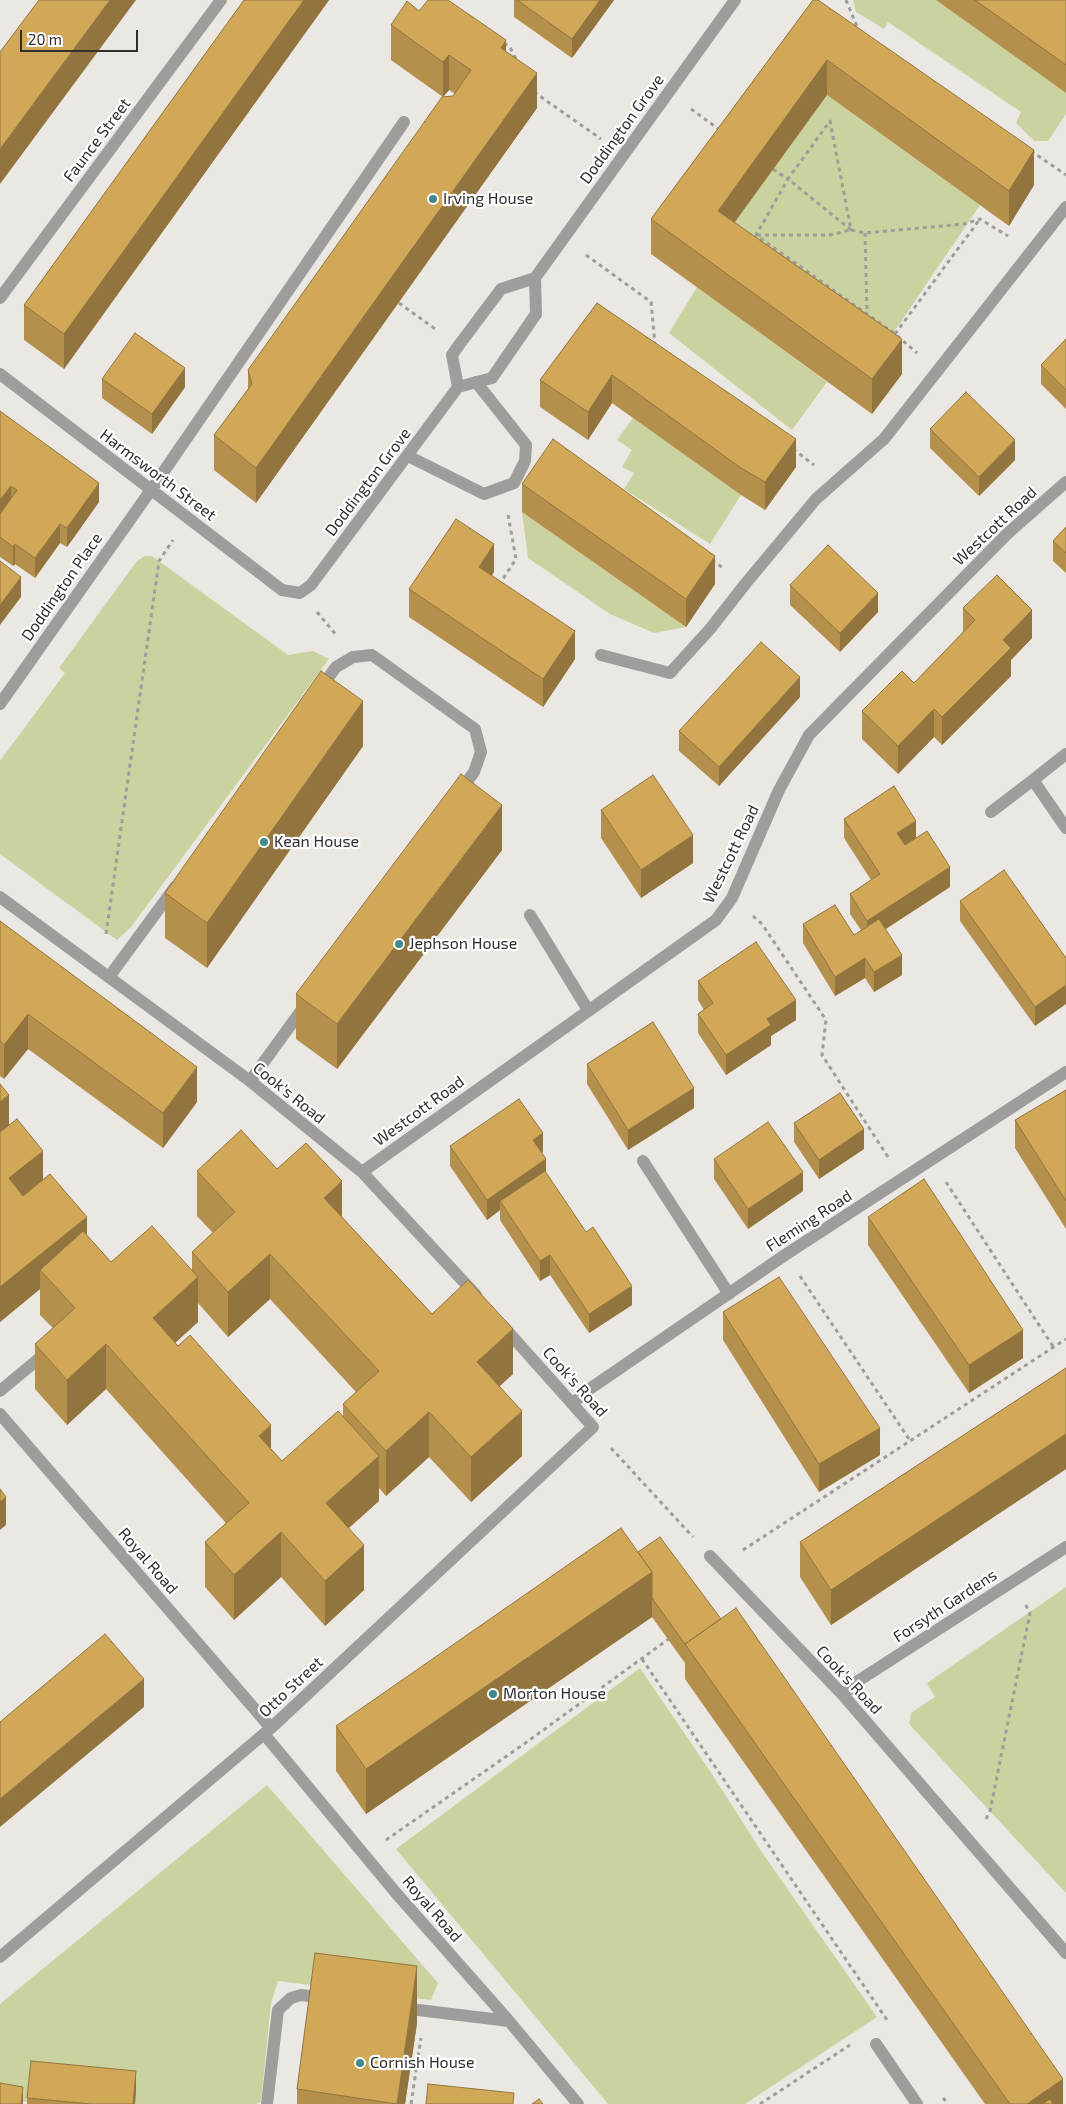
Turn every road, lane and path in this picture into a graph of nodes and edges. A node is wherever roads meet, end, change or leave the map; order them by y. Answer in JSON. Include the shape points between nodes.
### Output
{"nodes":[{"id":1,"x":221,"y":0,"type":"edge"},
{"id":2,"x":735,"y":0,"type":"edge"},
{"id":3,"x":846,"y":0,"type":"edge"},
{"id":4,"x":865,"y":34,"type":"edge"},
{"id":5,"x":502,"y":42,"type":"edge"},
{"id":6,"x":518,"y":64,"type":"edge"},
{"id":7,"x":530,"y":90,"type":"edge"},
{"id":8,"x":668,"y":92,"type":"junction"},
{"id":9,"x":404,"y":122,"type":"dead end"},
{"id":10,"x":721,"y":131,"type":"edge"},
{"id":11,"x":1026,"y":147,"type":"edge"},
{"id":12,"x":624,"y":155,"type":"junction"},
{"id":13,"x":773,"y":169,"type":"edge"},
{"id":14,"x":1066,"y":175,"type":"edge"},
{"id":15,"x":788,"y":179,"type":"junction"},
{"id":16,"x":1066,"y":207,"type":"edge"},
{"id":17,"x":980,"y":218,"type":"junction"},
{"id":18,"x":850,"y":230,"type":"junction"},
{"id":19,"x":865,"y":233,"type":"junction"},
{"id":20,"x":756,"y":235,"type":"junction"},
{"id":21,"x":563,"y":238,"type":"junction"},
{"id":22,"x":1031,"y":251,"type":"junction"},
{"id":23,"x":536,"y":278,"type":"junction"},
{"id":24,"x":0,"y":298,"type":"edge"},
{"id":25,"x":398,"y":303,"type":"edge"},
{"id":26,"x":867,"y":315,"type":"junction"},
{"id":27,"x":895,"y":334,"type":"junction"},
{"id":28,"x":459,"y":345,"type":"junction"},
{"id":29,"x":655,"y":348,"type":"edge"},
{"id":30,"x":939,"y":370,"type":"junction"},
{"id":31,"x":0,"y":374,"type":"edge"},
{"id":32,"x":476,"y":382,"type":"junction"},
{"id":33,"x":458,"y":387,"type":"junction"},
{"id":34,"x":790,"y":446,"type":"edge"},
{"id":35,"x":408,"y":456,"type":"junction"},
{"id":36,"x":837,"y":481,"type":"junction"},
{"id":37,"x":1066,"y":482,"type":"edge"},
{"id":38,"x":504,"y":487,"type":"junction"},
{"id":39,"x":151,"y":490,"type":"junction"},
{"id":40,"x":188,"y":518,"type":"junction"},
{"id":41,"x":706,"y":556,"type":"edge"},
{"id":42,"x":746,"y":584,"type":"junction"},
{"id":43,"x":507,"y":590,"type":"edge"},
{"id":44,"x":300,"y":593,"type":"junction"},
{"id":45,"x":601,"y":655,"type":"dead end"},
{"id":46,"x":352,"y":657,"type":"junction"},
{"id":47,"x":313,"y":699,"type":"edge"},
{"id":48,"x":0,"y":704,"type":"edge"},
{"id":49,"x":1066,"y":754,"type":"edge"},
{"id":50,"x":1033,"y":780,"type":"junction"},
{"id":51,"x":451,"y":804,"type":"edge"},
{"id":52,"x":991,"y":812,"type":"dead end"},
{"id":53,"x":1066,"y":828,"type":"edge"},
{"id":54,"x":185,"y":873,"type":"edge"},
{"id":55,"x":0,"y":897,"type":"edge"},
{"id":56,"x":732,"y":898,"type":"junction"},
{"id":57,"x":530,"y":915,"type":"dead end"},
{"id":58,"x":97,"y":968,"type":"junction"},
{"id":59,"x":109,"y":977,"type":"junction"},
{"id":60,"x":313,"y":994,"type":"edge"},
{"id":61,"x":588,"y":1010,"type":"junction"},
{"id":62,"x":1066,"y":1072,"type":"edge"},
{"id":63,"x":250,"y":1081,"type":"junction"},
{"id":64,"x":932,"y":1160,"type":"junction"},
{"id":65,"x":643,"y":1161,"type":"dead end"},
{"id":66,"x":362,"y":1172,"type":"junction"},
{"id":67,"x":902,"y":1180,"type":"junction"},
{"id":68,"x":785,"y":1255,"type":"junction"},
{"id":69,"x":729,"y":1294,"type":"junction"},
{"id":70,"x":1066,"y":1339,"type":"edge"},
{"id":71,"x":57,"y":1344,"type":"edge"},
{"id":72,"x":1054,"y":1348,"type":"junction"},
{"id":73,"x":0,"y":1391,"type":"edge"},
{"id":74,"x":573,"y":1403,"type":"junction"},
{"id":75,"x":0,"y":1414,"type":"edge"},
{"id":76,"x":593,"y":1426,"type":"junction"},
{"id":77,"x":911,"y":1442,"type":"junction"},
{"id":78,"x":1066,"y":1546,"type":"edge"},
{"id":79,"x":710,"y":1556,"type":"joint"},
{"id":80,"x":719,"y":1566,"type":"junction"},
{"id":81,"x":1012,"y":1582,"type":"junction"},
{"id":82,"x":672,"y":1637,"type":"edge"},
{"id":83,"x":642,"y":1659,"type":"junction"},
{"id":84,"x":843,"y":1695,"type":"junction"},
{"id":85,"x":267,"y":1731,"type":"junction"},
{"id":86,"x":382,"y":1843,"type":"dead end"},
{"id":87,"x":972,"y":1843,"type":"junction"},
{"id":88,"x":1066,"y":1953,"type":"edge"},
{"id":89,"x":0,"y":1957,"type":"edge"},
{"id":90,"x":340,"y":2000,"type":"edge"},
{"id":91,"x":388,"y":2006,"type":"edge"},
{"id":92,"x":888,"y":2020,"type":"dead end"},
{"id":93,"x":509,"y":2021,"type":"junction"},
{"id":94,"x":422,"y":2037,"type":"dead end"},
{"id":95,"x":876,"y":2044,"type":"dead end"},
{"id":96,"x":267,"y":2104,"type":"edge"},
{"id":97,"x":411,"y":2104,"type":"edge"},
{"id":98,"x":578,"y":2104,"type":"edge"},
{"id":99,"x":917,"y":2104,"type":"edge"}],
"edges":[{"from":1,"to":24,"type":"street","name":"Faunce Street"},
{"from":2,"to":8,"type":"street","name":"Doddington Grove"},
{"from":3,"to":4,"type":"path","via":[[857,28]]},
{"from":5,"to":6,"type":"path","via":[[510,47]]},
{"from":7,"to":12,"type":"path"},
{"from":8,"to":10,"type":"path"},
{"from":8,"to":12,"type":"street","name":"Doddington Grove"},
{"from":9,"to":39,"type":"street","name":"Doddington Place"},
{"from":11,"to":14,"type":"path"},
{"from":12,"to":21,"type":"street","name":"Doddington Grove"},
{"from":13,"to":15,"type":"path"},
{"from":15,"to":18,"type":"path"},
{"from":15,"to":18,"type":"path","via":[[830,121]]},
{"from":15,"to":20,"type":"path"},
{"from":16,"to":22,"type":"street"},
{"from":17,"to":19,"type":"path","via":[[964,224]]},
{"from":17,"to":22,"type":"path"},
{"from":17,"to":27,"type":"path"},
{"from":18,"to":19,"type":"path"},
{"from":18,"to":20,"type":"path","via":[[830,235]]},
{"from":19,"to":26,"type":"path"},
{"from":20,"to":26,"type":"path"},
{"from":21,"to":23,"type":"street","name":"Doddington Grove"},
{"from":21,"to":29,"type":"path","via":[[650,302]]},
{"from":22,"to":30,"type":"street"},
{"from":23,"to":28,"type":"street","via":[[501,288]]},
{"from":23,"to":32,"type":"street","via":[[536,314],[492,378]]},
{"from":25,"to":28,"type":"path"},
{"from":26,"to":27,"type":"path"},
{"from":27,"to":30,"type":"path"},
{"from":28,"to":33,"type":"street","via":[[452,356]]},
{"from":30,"to":36,"type":"street","via":[[884,439]]},
{"from":31,"to":39,"type":"street","name":"Harmsworth Street"},
{"from":32,"to":33,"type":"street"},
{"from":32,"to":38,"type":"street","via":[[526,445],[526,461],[514,483]]},
{"from":33,"to":35,"type":"street","name":"Doddington Grove"},
{"from":34,"to":36,"type":"path"},
{"from":35,"to":38,"type":"street","via":[[484,494]]},
{"from":35,"to":44,"type":"street","name":"Doddington Grove","via":[[311,585]]},
{"from":36,"to":42,"type":"street","via":[[816,499]]},
{"from":37,"to":56,"type":"street","name":"Westcott Road","via":[[1007,534],[809,735],[779,790]]},
{"from":38,"to":43,"type":"path","via":[[516,559],[499,585]]},
{"from":39,"to":40,"type":"street","name":"Harmsworth Street"},
{"from":39,"to":48,"type":"street","name":"Doddington Place"},
{"from":40,"to":44,"type":"street","name":"Harmsworth Street","via":[[282,590]]},
{"from":40,"to":58,"type":"path","via":[[159,561],[106,931]]},
{"from":41,"to":42,"type":"path"},
{"from":42,"to":45,"type":"street","via":[[670,673]]},
{"from":44,"to":46,"type":"path"},
{"from":46,"to":47,"type":"street","via":[[336,667]]},
{"from":46,"to":51,"type":"street","via":[[372,655],[475,729],[481,752],[474,772]]},
{"from":49,"to":50,"type":"street"},
{"from":50,"to":52,"type":"street"},
{"from":50,"to":53,"type":"street"},
{"from":54,"to":59,"type":"street"},
{"from":55,"to":58,"type":"street","name":"Cook's Road"},
{"from":56,"to":61,"type":"street","name":"Westcott Road","via":[[716,920]]},
{"from":56,"to":67,"type":"path","via":[[762,924],[826,1020],[822,1055]]},
{"from":57,"to":61,"type":"street"},
{"from":58,"to":59,"type":"street","name":"Cook's Road"},
{"from":59,"to":63,"type":"street","name":"Cook's Road"},
{"from":60,"to":63,"type":"street"},
{"from":61,"to":66,"type":"street","name":"Westcott Road"},
{"from":62,"to":64,"type":"street","name":"Fleming Road"},
{"from":63,"to":66,"type":"street","name":"Cook's Road"},
{"from":64,"to":67,"type":"street","name":"Fleming Road"},
{"from":64,"to":72,"type":"path"},
{"from":65,"to":69,"type":"street"},
{"from":66,"to":74,"type":"street","name":"Cook's Road"},
{"from":67,"to":68,"type":"street","name":"Fleming Road"},
{"from":68,"to":69,"type":"street","name":"Fleming Road"},
{"from":68,"to":77,"type":"path"},
{"from":69,"to":74,"type":"street","name":"Fleming Road"},
{"from":70,"to":72,"type":"path"},
{"from":71,"to":73,"type":"street"},
{"from":72,"to":77,"type":"path"},
{"from":74,"to":76,"type":"street","name":"Cook's Road"},
{"from":75,"to":85,"type":"street","name":"Royal Road"},
{"from":76,"to":79,"type":"path","name":"Cook's Road"},
{"from":76,"to":85,"type":"street","name":"Otto Street"},
{"from":77,"to":80,"type":"path"},
{"from":78,"to":81,"type":"street","name":"Forsyth Gardens"},
{"from":79,"to":80,"type":"street","name":"Cook's Road"},
{"from":80,"to":84,"type":"street","name":"Cook's Road"},
{"from":81,"to":84,"type":"street","name":"Forsyth Gardens","via":[[858,1681]]},
{"from":81,"to":87,"type":"path","via":[[1030,1613],[990,1811]]},
{"from":82,"to":83,"type":"path"},
{"from":83,"to":86,"type":"path"},
{"from":83,"to":92,"type":"path"},
{"from":84,"to":87,"type":"street","name":"Cook's Road"},
{"from":85,"to":89,"type":"street","name":"Otto Street"},
{"from":85,"to":93,"type":"street","name":"Royal Road","via":[[396,1893]]},
{"from":87,"to":88,"type":"street","name":"Cook's Road"},
{"from":90,"to":96,"type":"street","via":[[301,1995],[291,1998],[278,2010]]},
{"from":91,"to":93,"type":"street"},
{"from":93,"to":98,"type":"street","name":"Royal Road"},
{"from":94,"to":97,"type":"path"},
{"from":95,"to":99,"type":"street"}]}
